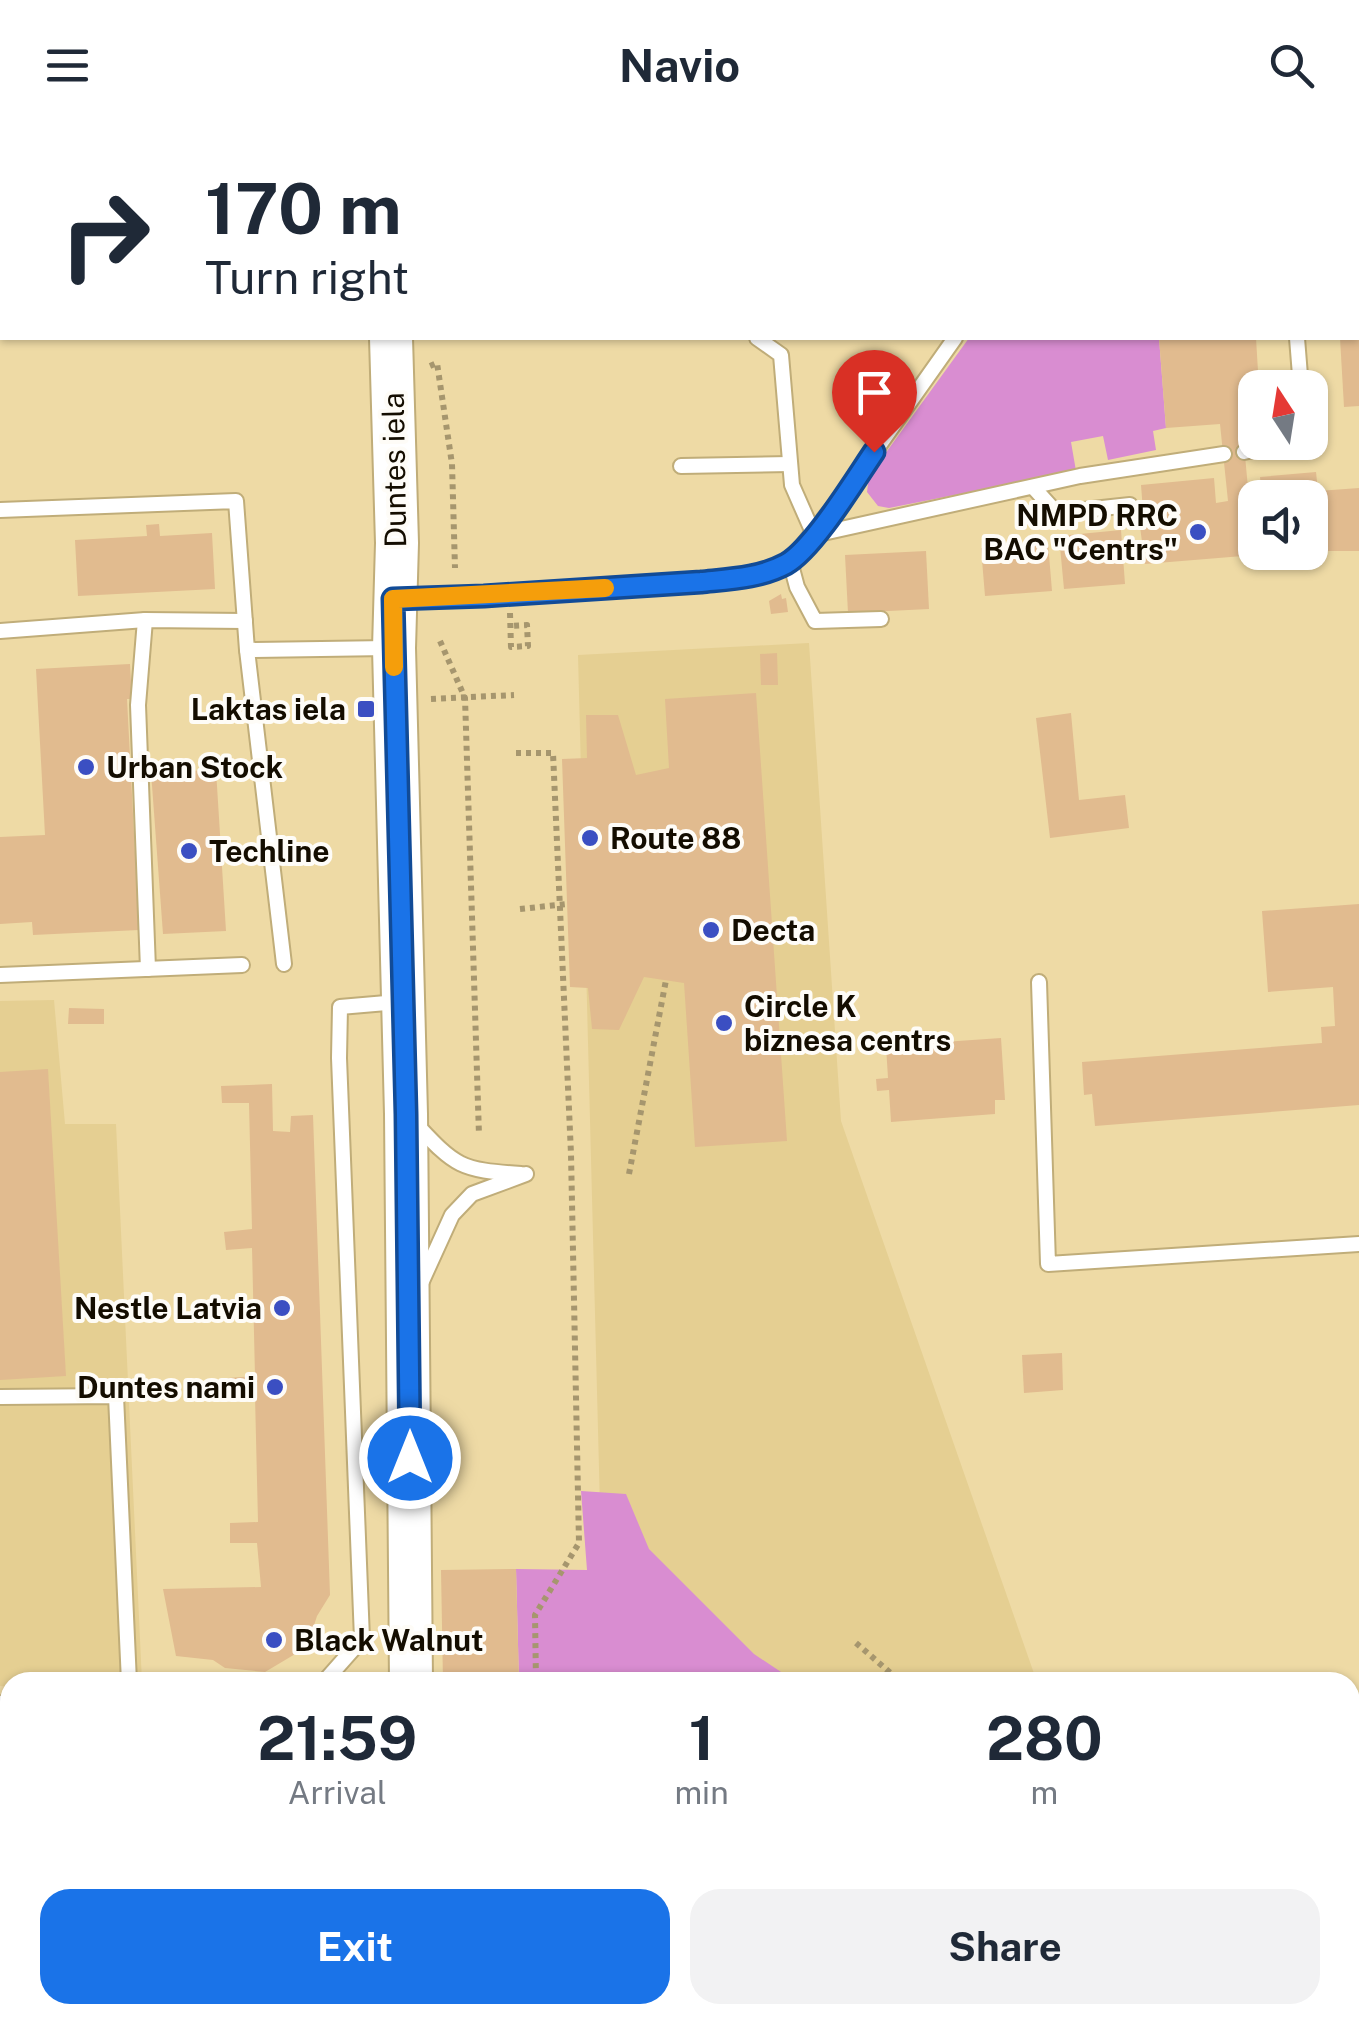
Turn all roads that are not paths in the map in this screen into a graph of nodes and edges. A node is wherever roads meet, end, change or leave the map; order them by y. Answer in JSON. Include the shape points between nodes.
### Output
{"nodes":[{"id":1,"x":391,"y":340,"type":"edge"},
{"id":2,"x":759,"y":340,"type":"edge"},
{"id":3,"x":954,"y":340,"type":"edge"},
{"id":4,"x":1297,"y":340,"type":"edge"},
{"id":5,"x":1300,"y":370,"type":"edge"},
{"id":6,"x":1224,"y":454,"type":"dead end"},
{"id":7,"x":790,"y":464,"type":"junction"},
{"id":8,"x":681,"y":466,"type":"dead end"},
{"id":9,"x":1033,"y":487,"type":"junction"},
{"id":10,"x":1130,"y":505,"type":"dead end"},
{"id":11,"x":0,"y":510,"type":"edge"},
{"id":12,"x":814,"y":535,"type":"junction"},
{"id":13,"x":790,"y":562,"type":"junction"},
{"id":14,"x":393,"y":599,"type":"junction"},
{"id":15,"x":881,"y":618,"type":"dead end"},
{"id":16,"x":145,"y":620,"type":"junction"},
{"id":17,"x":244,"y":621,"type":"junction"},
{"id":18,"x":0,"y":631,"type":"edge"},
{"id":19,"x":394,"y":648,"type":"junction"},
{"id":20,"x":247,"y":650,"type":"junction"},
{"id":21,"x":284,"y":964,"type":"dead end"},
{"id":22,"x":242,"y":966,"type":"dead end"},
{"id":23,"x":148,"y":969,"type":"junction"},
{"id":24,"x":0,"y":975,"type":"edge"},
{"id":25,"x":1039,"y":982,"type":"dead end"},
{"id":26,"x":404,"y":1001,"type":"junction"},
{"id":27,"x":406,"y":1114,"type":"junction"},
{"id":28,"x":1359,"y":1244,"type":"edge"},
{"id":29,"x":409,"y":1309,"type":"junction"},
{"id":30,"x":0,"y":1397,"type":"edge"},
{"id":31,"x":129,"y":1672,"type":"edge"},
{"id":32,"x":333,"y":1672,"type":"edge"},
{"id":33,"x":411,"y":1672,"type":"edge"}],
"edges":[{"from":1,"to":14,"type":"main road","name":"Duntes iela"},
{"from":2,"to":7,"type":"lane","via":[[781,355]]},
{"from":3,"to":12,"type":"lane"},
{"from":4,"to":5,"type":"lane"},
{"from":6,"to":9,"type":"lane"},
{"from":7,"to":8,"type":"lane"},
{"from":7,"to":12,"type":"lane"},
{"from":9,"to":10,"type":"lane","via":[[1065,512]]},
{"from":9,"to":12,"type":"lane"},
{"from":11,"to":17,"type":"lane","via":[[236,501]]},
{"from":12,"to":13,"type":"lane"},
{"from":13,"to":14,"type":"lane","via":[[735,579]]},
{"from":13,"to":15,"type":"lane","via":[[815,622]]},
{"from":14,"to":19,"type":"main road","name":"Duntes iela"},
{"from":16,"to":17,"type":"lane"},
{"from":16,"to":18,"type":"lane"},
{"from":16,"to":23,"type":"lane","via":[[138,705]]},
{"from":17,"to":20,"type":"lane"},
{"from":19,"to":20,"type":"lane"},
{"from":19,"to":26,"type":"main road","name":"Duntes iela"},
{"from":20,"to":21,"type":"lane"},
{"from":22,"to":23,"type":"lane"},
{"from":23,"to":24,"type":"lane"},
{"from":25,"to":28,"type":"lane","via":[[1048,1264]]},
{"from":26,"to":27,"type":"main road","name":"Duntes iela"},
{"from":26,"to":32,"type":"lane","via":[[340,1006],[362,1639]]},
{"from":27,"to":29,"type":"main road","name":"Duntes iela"},
{"from":27,"to":29,"type":"lane","via":[[443,1155],[470,1168],[526,1174],[472,1194],[452,1214]]},
{"from":29,"to":33,"type":"main road","name":"Duntes iela"},
{"from":30,"to":31,"type":"lane","via":[[116,1396]]}]}
